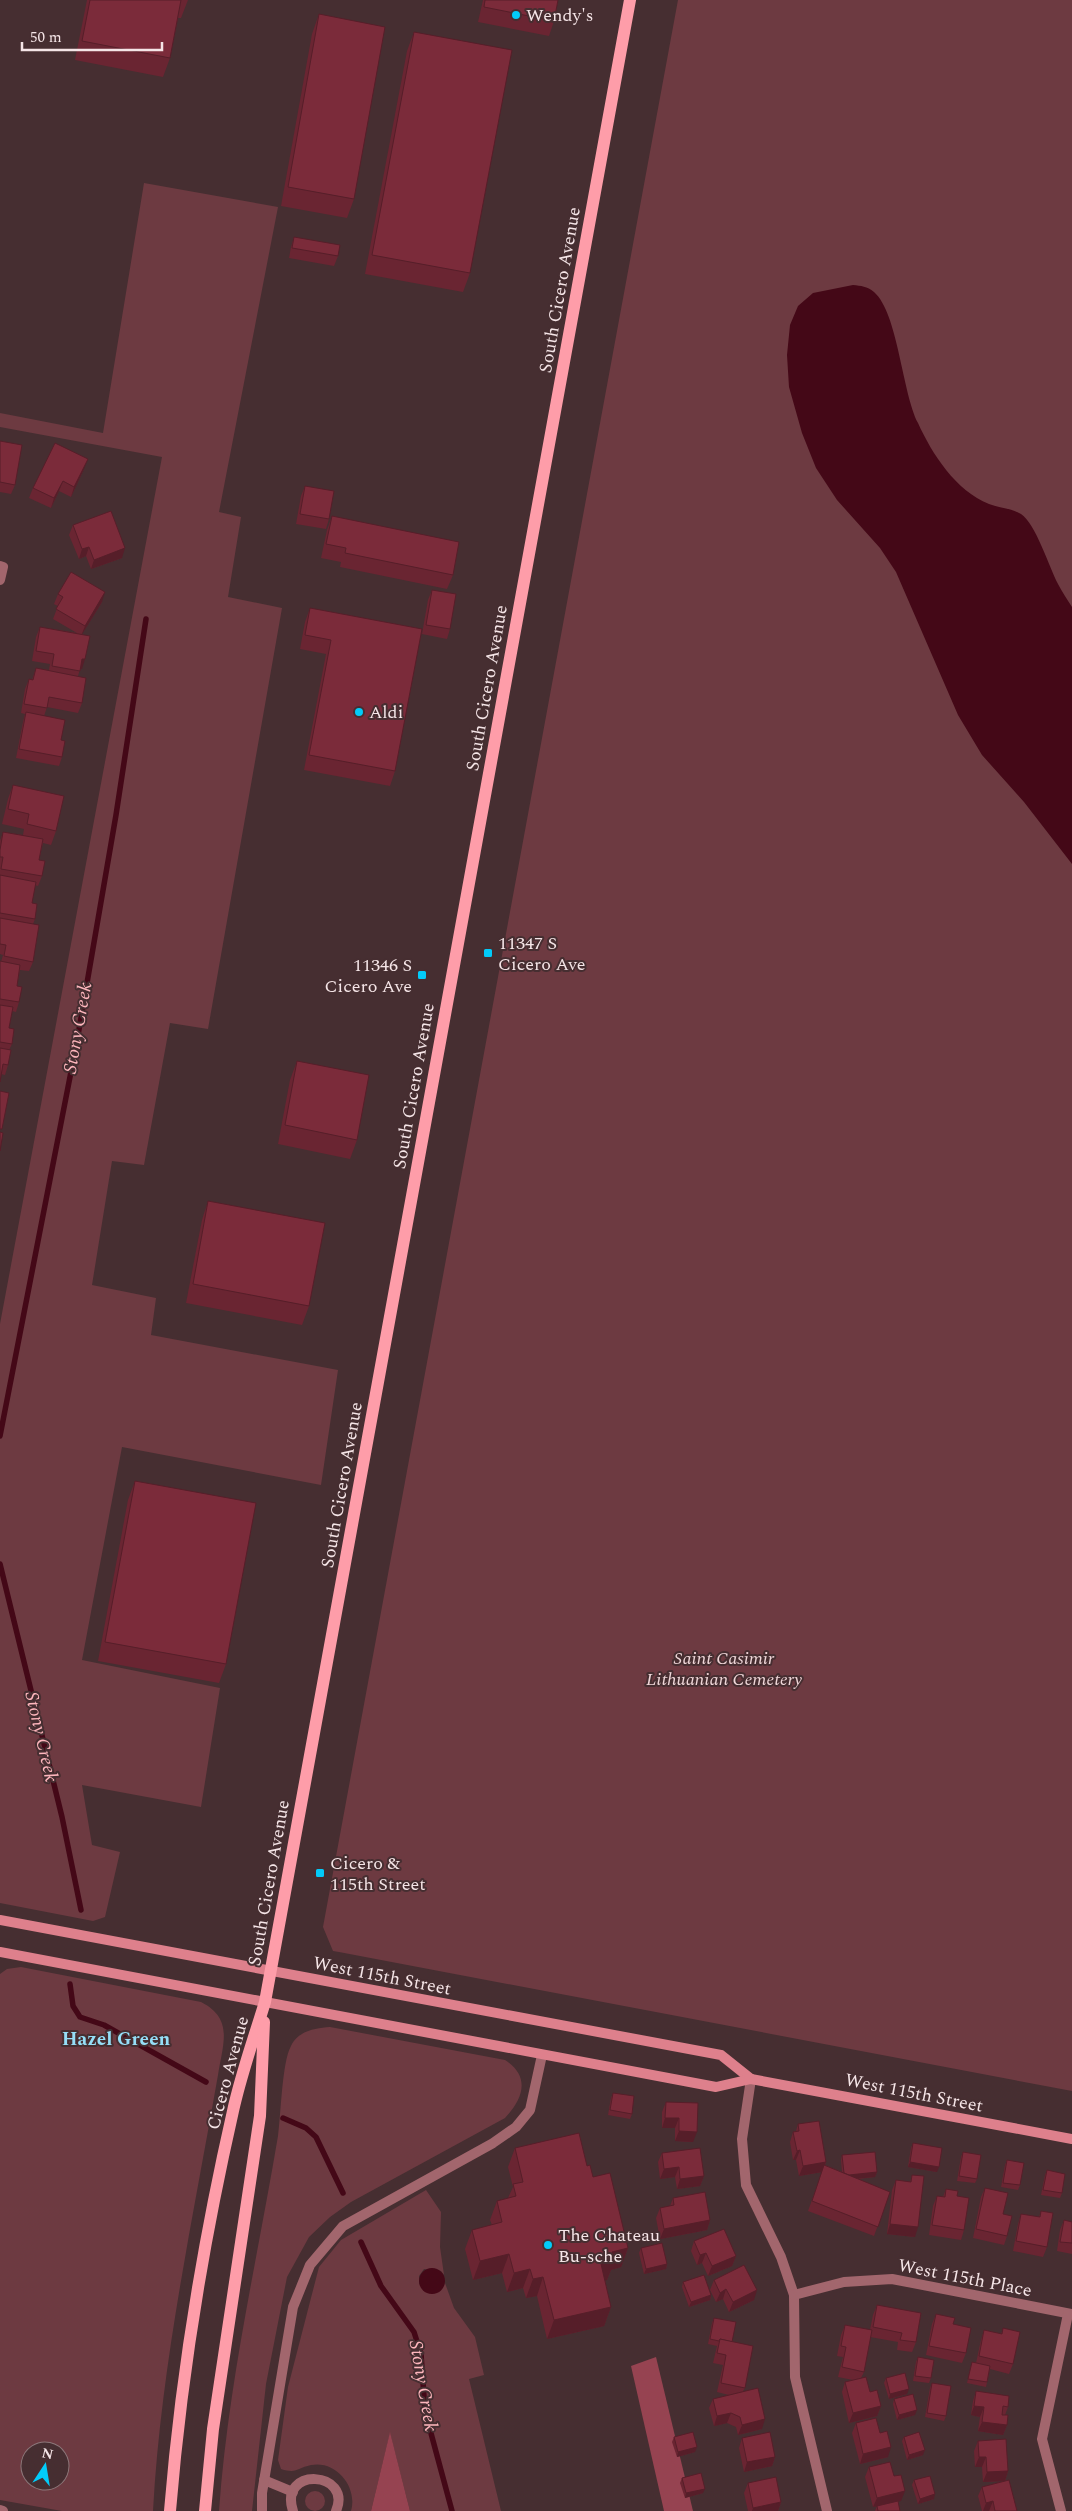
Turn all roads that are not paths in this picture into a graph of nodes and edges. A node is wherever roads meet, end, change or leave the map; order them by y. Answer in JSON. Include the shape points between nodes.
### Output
{"nodes":[{"id":1,"x":630,"y":0,"type":"edge"},
{"id":2,"x":1,"y":566,"type":"edge"},
{"id":3,"x":0,"y":580,"type":"edge"},
{"id":4,"x":0,"y":1920,"type":"edge"},
{"id":5,"x":0,"y":1952,"type":"edge"},
{"id":6,"x":271,"y":1971,"type":"junction"},
{"id":7,"x":265,"y":2002,"type":"junction"},
{"id":8,"x":542,"y":2054,"type":"junction"},
{"id":9,"x":751,"y":2079,"type":"junction"},
{"id":10,"x":1072,"y":2139,"type":"edge"},
{"id":11,"x":794,"y":2295,"type":"junction"},
{"id":12,"x":1070,"y":2314,"type":"edge"},
{"id":13,"x":264,"y":2480,"type":"junction"},
{"id":14,"x":293,"y":2492,"type":"junction"},
{"id":15,"x":170,"y":2511,"type":"edge"},
{"id":16,"x":205,"y":2511,"type":"edge"},
{"id":17,"x":262,"y":2511,"type":"edge"},
{"id":18,"x":293,"y":2511,"type":"edge"},
{"id":19,"x":336,"y":2511,"type":"edge"},
{"id":20,"x":827,"y":2511,"type":"edge"},
{"id":21,"x":1061,"y":2511,"type":"edge"}],
"edges":[{"from":1,"to":6,"type":"main road","name":"South Cicero Avenue"},
{"from":2,"to":3,"type":"street"},
{"from":4,"to":6,"type":"street","name":"West 115th Street"},
{"from":5,"to":7,"type":"street","name":"West 115th Street"},
{"from":6,"to":7,"type":"main road","name":"South Cicero Avenue"},
{"from":6,"to":9,"type":"street","name":"West 115th Street","via":[[721,2056]]},
{"from":7,"to":8,"type":"street","name":"West 115th Street"},
{"from":7,"to":15,"type":"main road","name":"Cicero Avenue","via":[[233,2110],[195,2301],[177,2427]]},
{"from":7,"to":16,"type":"main road","name":"Cicero Avenue","via":[[260,2116],[213,2429]]},
{"from":8,"to":9,"type":"street","name":"West 115th Street","via":[[716,2087]]},
{"from":8,"to":13,"type":"street","via":[[530,2110],[516,2127],[493,2143],[342,2226],[310,2266],[293,2308]]},
{"from":9,"to":10,"type":"street","name":"West 115th Street"},
{"from":9,"to":11,"type":"street","via":[[742,2139],[746,2184],[781,2257]]},
{"from":11,"to":12,"type":"street","name":"West 115th Place","via":[[844,2282],[892,2279]]},
{"from":11,"to":20,"type":"street","via":[[795,2377]]},
{"from":12,"to":21,"type":"street","via":[[1042,2439]]},
{"from":13,"to":14,"type":"street"},
{"from":13,"to":17,"type":"street"},
{"from":14,"to":18,"type":"street"},
{"from":14,"to":19,"type":"street","via":[[303,2481],[324,2480],[335,2491],[338,2499]]}]}
